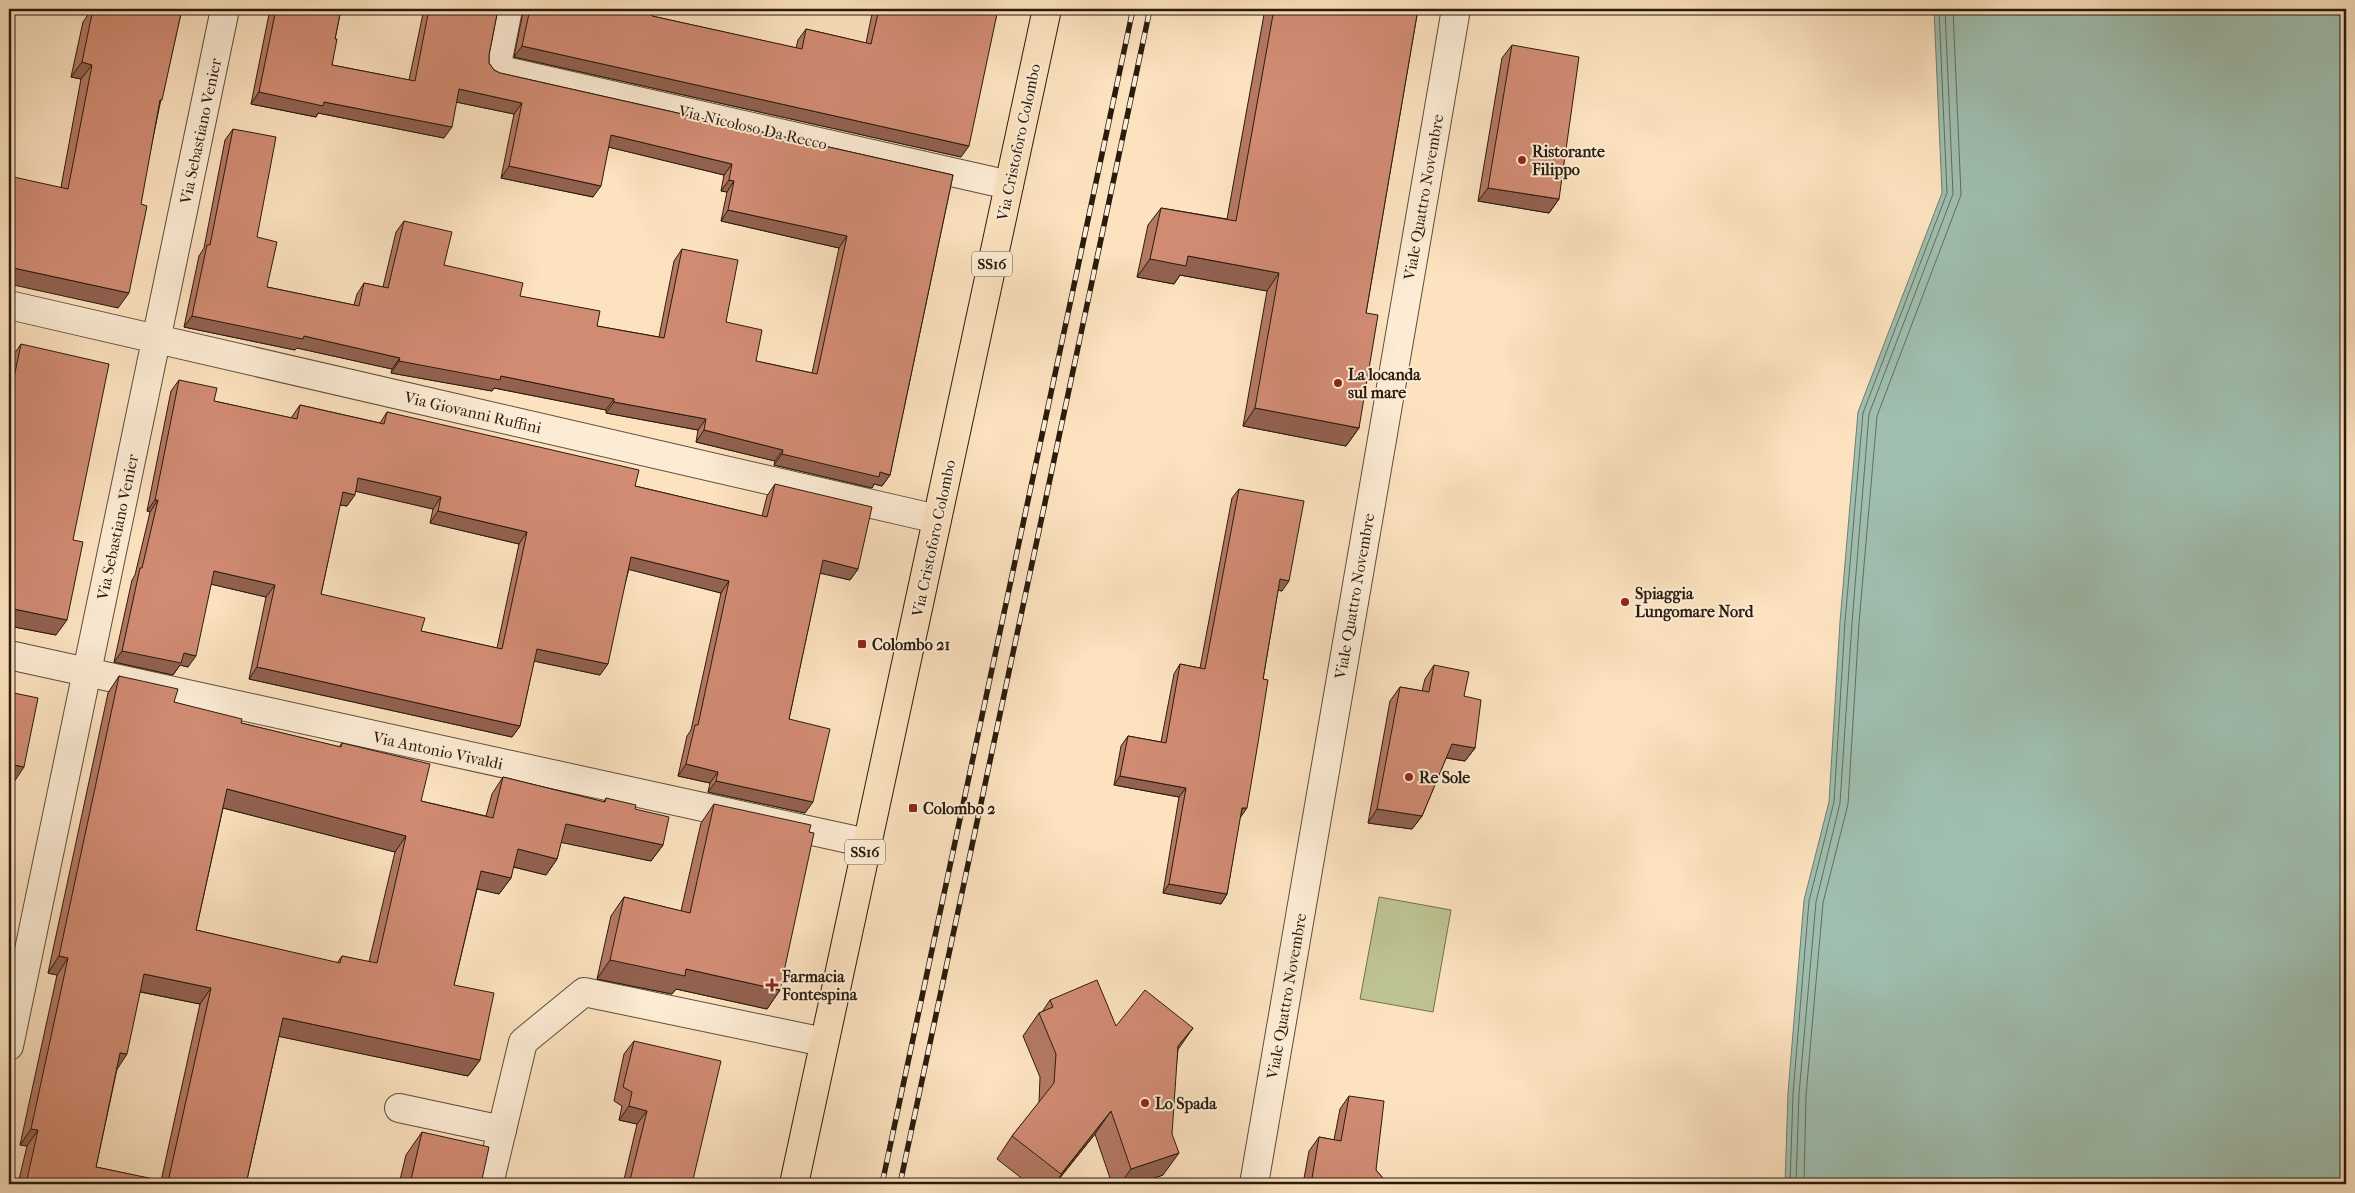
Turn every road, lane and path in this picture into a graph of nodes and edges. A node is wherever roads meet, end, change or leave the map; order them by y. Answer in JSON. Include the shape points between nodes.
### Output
{"nodes":[{"id":1,"x":225,"y":9,"type":"edge"},
{"id":2,"x":508,"y":9,"type":"edge"},
{"id":3,"x":1047,"y":9,"type":"edge"},
{"id":4,"x":1456,"y":9,"type":"edge"},
{"id":5,"x":1009,"y":185,"type":"junction"},
{"id":6,"x":9,"y":305,"type":"edge"},
{"id":7,"x":156,"y":339,"type":"junction"},
{"id":8,"x":937,"y":519,"type":"junction"},
{"id":9,"x":9,"y":655,"type":"edge"},
{"id":10,"x":86,"y":674,"type":"junction"},
{"id":11,"x":867,"y":843,"type":"junction"},
{"id":12,"x":824,"y":1042,"type":"junction"},
{"id":13,"x":9,"y":1046,"type":"edge"},
{"id":14,"x":399,"y":1108,"type":"dead end"},
{"id":15,"x":502,"y":1130,"type":"junction"},
{"id":16,"x":489,"y":1184,"type":"edge"},
{"id":17,"x":794,"y":1184,"type":"edge"},
{"id":18,"x":1254,"y":1184,"type":"edge"}],
"edges":[{"from":1,"to":7,"type":"street","name":"Via Sebastiano Venier"},
{"from":2,"to":5,"type":"street","name":"Via Nicoloso Da Recco","via":[[496,69]]},
{"from":3,"to":5,"type":"main road","name":"Via Cristoforo Colombo","number":"SS16"},
{"from":4,"to":18,"type":"street","name":"Viale Quattro Novembre"},
{"from":5,"to":8,"type":"main road","name":"Via Cristoforo Colombo","number":"SS16"},
{"from":6,"to":7,"type":"street","name":"Via Giovanni Ruffini"},
{"from":7,"to":8,"type":"street","name":"Via Giovanni Ruffini"},
{"from":7,"to":10,"type":"street","name":"Via Sebastiano Venier"},
{"from":8,"to":11,"type":"main road","name":"Via Cristoforo Colombo","number":"SS16"},
{"from":9,"to":10,"type":"street","name":"Via Antonio Vivaldi"},
{"from":10,"to":11,"type":"street","name":"Via Antonio Vivaldi"},
{"from":10,"to":13,"type":"street","name":"Via Sebastiano Venier"},
{"from":11,"to":12,"type":"main road","name":"Via Cristoforo Colombo","number":"SS16"},
{"from":12,"to":15,"type":"street","via":[[584,992],[523,1042]]},
{"from":12,"to":17,"type":"main road","name":"Via Cristoforo Colombo","number":"SS16"},
{"from":14,"to":15,"type":"street"},
{"from":15,"to":16,"type":"street"}]}
